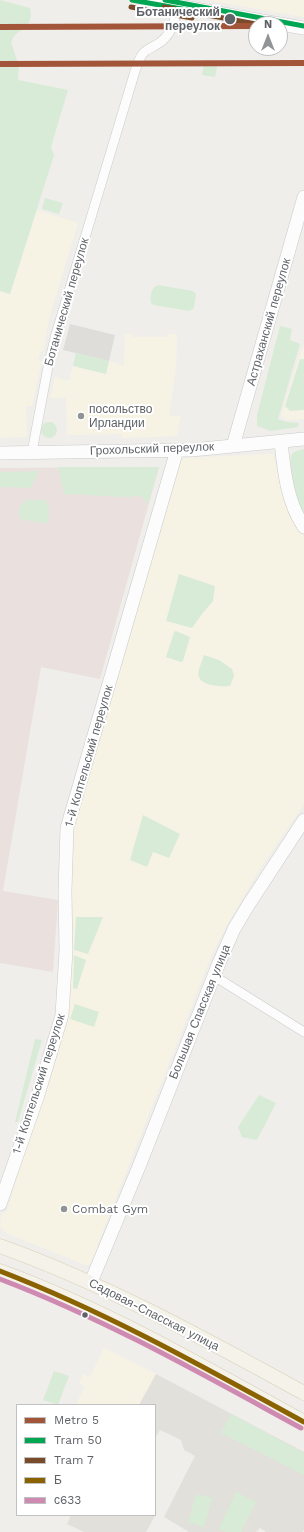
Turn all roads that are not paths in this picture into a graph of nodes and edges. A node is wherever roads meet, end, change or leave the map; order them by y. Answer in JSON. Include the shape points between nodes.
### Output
{"nodes":[{"id":1,"x":146,"y":0,"type":"edge"},
{"id":2,"x":178,"y":6,"type":"junction"},
{"id":3,"x":248,"y":18,"type":"edge"},
{"id":4,"x":288,"y":25,"type":"edge"},
{"id":5,"x":304,"y":28,"type":"edge"},
{"id":6,"x":304,"y":198,"type":"edge"},
{"id":7,"x":299,"y":234,"type":"edge"},
{"id":8,"x":304,"y":439,"type":"edge"},
{"id":9,"x":281,"y":442,"type":"junction"},
{"id":10,"x":233,"y":446,"type":"junction"},
{"id":11,"x":177,"y":450,"type":"junction"},
{"id":12,"x":32,"y":452,"type":"junction"},
{"id":13,"x":0,"y":453,"type":"edge"},
{"id":14,"x":304,"y":526,"type":"edge"},
{"id":15,"x":304,"y":820,"type":"edge"},
{"id":16,"x":214,"y":976,"type":"junction"},
{"id":17,"x":304,"y":1032,"type":"edge"},
{"id":18,"x":0,"y":1204,"type":"edge"},
{"id":19,"x":0,"y":1246,"type":"edge"},
{"id":20,"x":0,"y":1271,"type":"edge"},
{"id":21,"x":7,"y":1276,"type":"edge"},
{"id":22,"x":91,"y":1282,"type":"junction"},
{"id":23,"x":304,"y":1393,"type":"edge"},
{"id":24,"x":304,"y":1422,"type":"edge"}],
"edges":[{"from":1,"to":2,"type":"street"},
{"from":2,"to":3,"type":"street"},
{"from":2,"to":12,"type":"street","name":"Ботанический переулок","via":[[174,22],[165,38],[143,52],[136,68],[56,334]]},
{"from":4,"to":5,"type":"street"},
{"from":6,"to":7,"type":"street","name":"Астраханский переулок"},
{"from":7,"to":10,"type":"street","name":"Астраханский переулок"},
{"from":8,"to":9,"type":"street","name":"Грохольский переулок"},
{"from":9,"to":10,"type":"street","name":"Грохольский переулок"},
{"from":9,"to":14,"type":"street","via":[[287,486]]},
{"from":10,"to":11,"type":"street","name":"Грохольский переулок"},
{"from":11,"to":12,"type":"street","name":"Грохольский переулок"},
{"from":11,"to":18,"type":"street","name":"1-й Коптельский переулок","via":[[67,828],[62,1015]]},
{"from":12,"to":13,"type":"street","name":"Грохольский переулок"},
{"from":15,"to":16,"type":"street","name":"Большая Спасская улица","via":[[242,916]]},
{"from":16,"to":17,"type":"street"},
{"from":16,"to":22,"type":"street","name":"Большая Спасская улица"},
{"from":19,"to":22,"type":"main road","name":"Садовая-Спасская улица"},
{"from":20,"to":21,"type":"main road","name":"Садовая-Спасская улица"},
{"from":21,"to":24,"type":"main road","name":"Садовая-Спасская улица","via":[[131,1328]]},
{"from":22,"to":23,"type":"main road","name":"Садовая-Спасская улица"}]}
